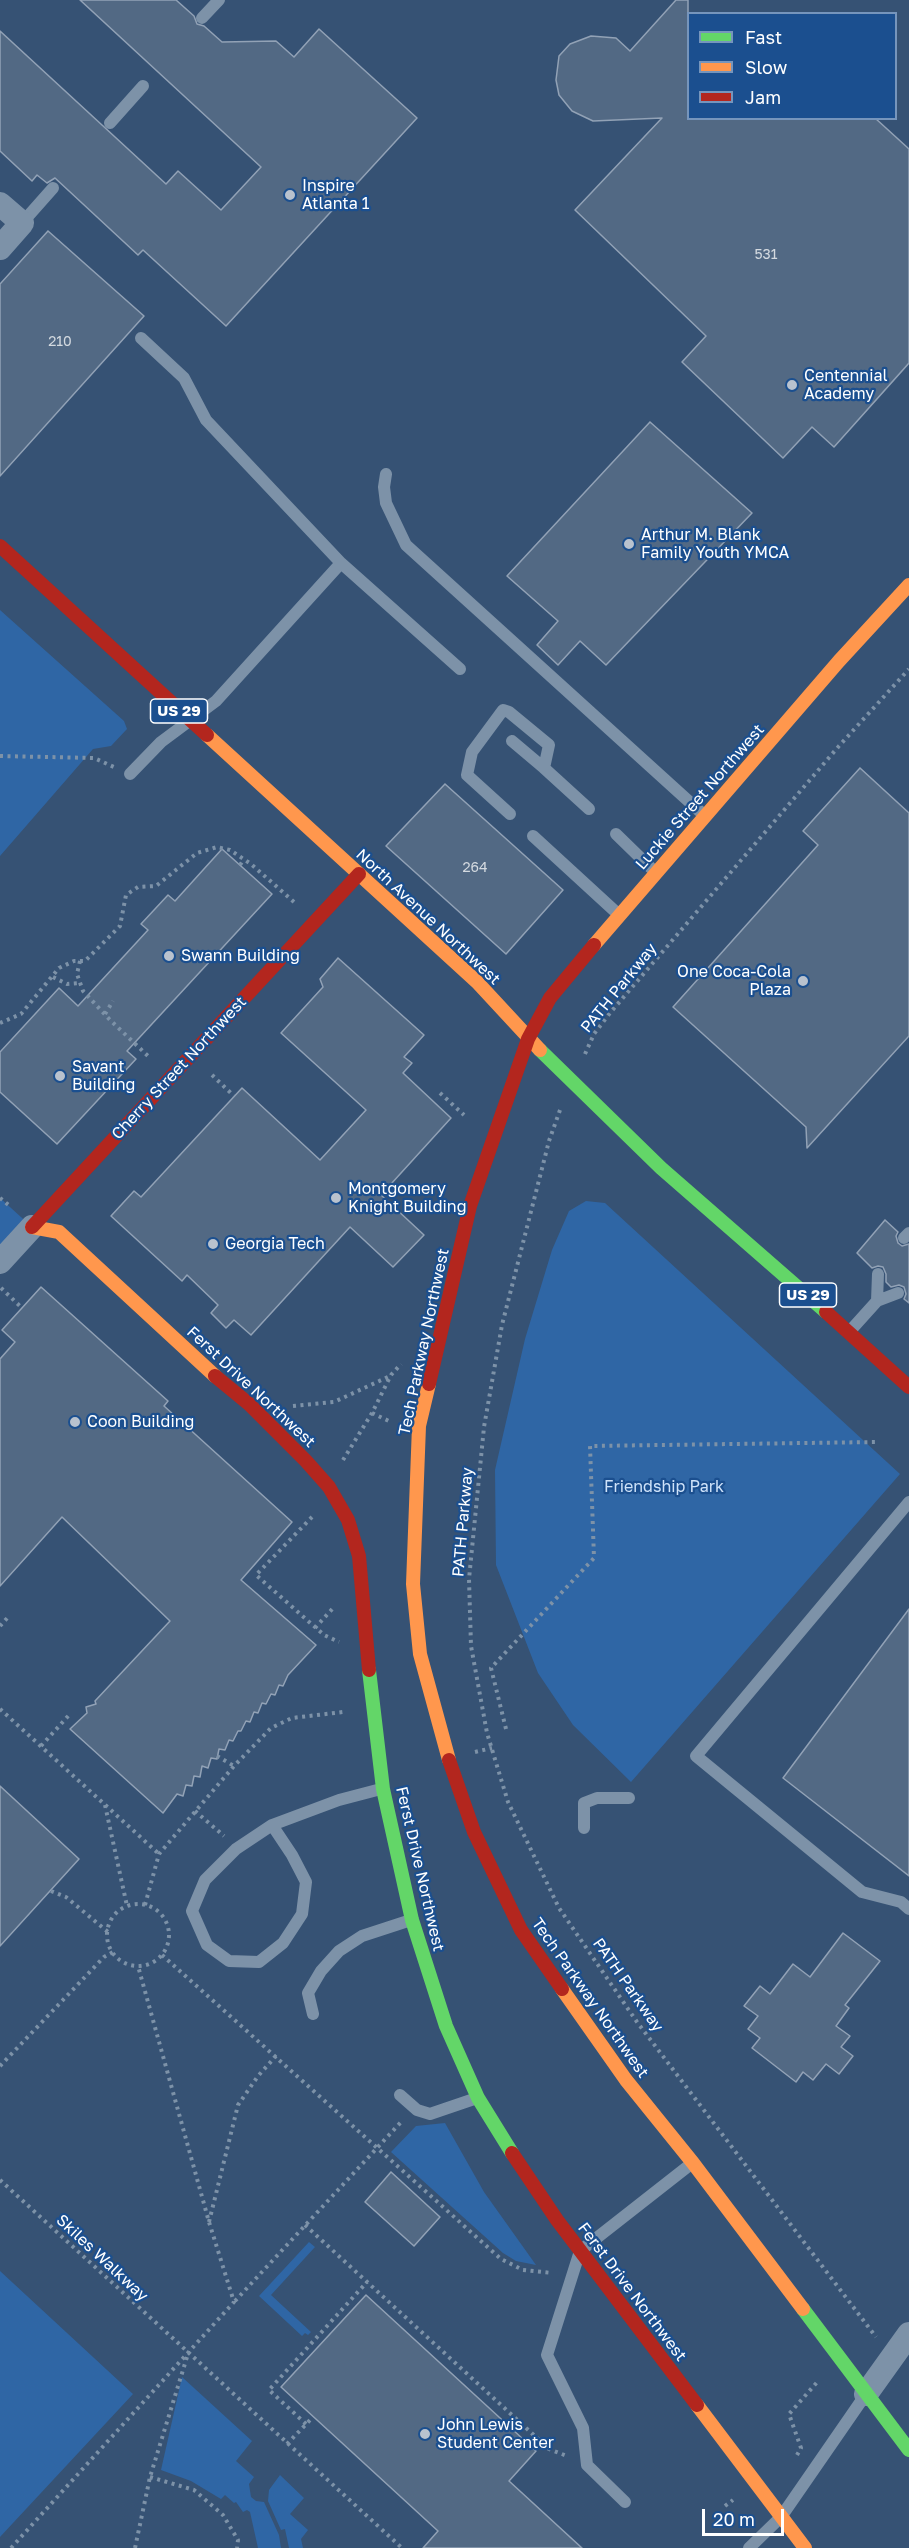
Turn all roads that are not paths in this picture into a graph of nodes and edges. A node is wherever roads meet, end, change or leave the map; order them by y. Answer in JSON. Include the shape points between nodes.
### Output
{"nodes":[{"id":1,"x":219,"y":0,"type":"edge"},
{"id":2,"x":202,"y":18,"type":"dead end"},
{"id":3,"x":143,"y":86,"type":"dead end"},
{"id":4,"x":110,"y":123,"type":"dead end"},
{"id":5,"x":53,"y":188,"type":"dead end"},
{"id":6,"x":0,"y":204,"type":"edge"},
{"id":7,"x":22,"y":223,"type":"junction"},
{"id":8,"x":0,"y":248,"type":"edge"},
{"id":9,"x":141,"y":338,"type":"dead end"},
{"id":10,"x":386,"y":474,"type":"dead end"},
{"id":11,"x":0,"y":546,"type":"edge"},
{"id":12,"x":341,"y":563,"type":"junction"},
{"id":13,"x":909,"y":585,"type":"edge"},
{"id":14,"x":460,"y":669,"type":"dead end"},
{"id":15,"x":190,"y":720,"type":"junction"},
{"id":16,"x":512,"y":741,"type":"dead end"},
{"id":17,"x":544,"y":768,"type":"junction"},
{"id":18,"x":130,"y":774,"type":"road end"},
{"id":19,"x":589,"y":809,"type":"dead end"},
{"id":20,"x":510,"y":814,"type":"dead end"},
{"id":21,"x":705,"y":816,"type":"junction"},
{"id":22,"x":616,"y":834,"type":"dead end"},
{"id":23,"x":533,"y":836,"type":"dead end"},
{"id":24,"x":656,"y":873,"type":"junction"},
{"id":25,"x":359,"y":874,"type":"junction"},
{"id":26,"x":619,"y":915,"type":"junction"},
{"id":27,"x":528,"y":1039,"type":"junction"},
{"id":28,"x":32,"y":1227,"type":"junction"},
{"id":29,"x":0,"y":1262,"type":"edge"},
{"id":30,"x":878,"y":1274,"type":"dead end"},
{"id":31,"x":898,"y":1293,"type":"dead end"},
{"id":32,"x":877,"y":1301,"type":"junction"},
{"id":33,"x":849,"y":1332,"type":"junction"},
{"id":34,"x":909,"y":1388,"type":"edge"},
{"id":35,"x":909,"y":1502,"type":"edge"},
{"id":36,"x":383,"y":1789,"type":"junction"},
{"id":37,"x":629,"y":1798,"type":"dead end"},
{"id":38,"x":272,"y":1826,"type":"junction"},
{"id":39,"x":584,"y":1828,"type":"dead end"},
{"id":40,"x":909,"y":1909,"type":"edge"},
{"id":41,"x":412,"y":1920,"type":"junction"},
{"id":42,"x":313,"y":2014,"type":"dead end"},
{"id":43,"x":400,"y":2095,"type":"dead end"},
{"id":44,"x":478,"y":2098,"type":"junction"},
{"id":45,"x":693,"y":2163,"type":"junction"},
{"id":46,"x":580,"y":2251,"type":"junction"},
{"id":47,"x":909,"y":2334,"type":"edge"},
{"id":48,"x":866,"y":2394,"type":"junction"},
{"id":49,"x":909,"y":2450,"type":"edge"},
{"id":50,"x":625,"y":2502,"type":"dead end"},
{"id":51,"x":781,"y":2517,"type":"junction"},
{"id":52,"x":801,"y":2546,"type":"edge"},
{"id":53,"x":749,"y":2548,"type":"edge"}],
"edges":[{"from":1,"to":2,"type":"lane"},
{"from":3,"to":4,"type":"lane"},
{"from":5,"to":7,"type":"lane"},
{"from":6,"to":7,"type":"street"},
{"from":7,"to":8,"type":"street"},
{"from":9,"to":12,"type":"lane","via":[[184,378],[206,420]]},
{"from":10,"to":21,"type":"lane","via":[[386,503],[406,544]]},
{"from":11,"to":15,"type":"main road","name":"North Avenue Northwest","number":"US 29"},
{"from":12,"to":14,"type":"lane"},
{"from":12,"to":15,"type":"lane","via":[[216,700]]},
{"from":13,"to":21,"type":"main road","name":"Luckie Street Northwest"},
{"from":15,"to":18,"type":"lane","via":[[161,742]]},
{"from":15,"to":25,"type":"main road","name":"North Avenue Northwest","number":"US 29"},
{"from":16,"to":17,"type":"lane"},
{"from":17,"to":19,"type":"lane"},
{"from":17,"to":20,"type":"lane","via":[[549,745],[503,710],[472,752],[467,775]]},
{"from":21,"to":24,"type":"main road","name":"Luckie Street Northwest"},
{"from":22,"to":24,"type":"lane"},
{"from":23,"to":26,"type":"lane"},
{"from":24,"to":26,"type":"main road","name":"Luckie Street Northwest"},
{"from":25,"to":27,"type":"main road","name":"North Avenue Northwest","number":"US 29","via":[[477,981]]},
{"from":25,"to":28,"type":"main road","name":"Cherry Street Northwest"},
{"from":26,"to":27,"type":"main road","name":"Luckie Street Northwest","via":[[550,998]]},
{"from":27,"to":33,"type":"main road","name":"North Avenue Northwest","number":"US 29","via":[[695,1199]]},
{"from":27,"to":45,"type":"main road","name":"Tech Parkway Northwest","via":[[470,1206],[419,1426],[413,1584],[420,1654],[442,1741],[474,1832],[521,1930],[627,2079]]},
{"from":28,"to":29,"type":"street","name":"Cherry Street Northwest"},
{"from":28,"to":36,"type":"main road","name":"Ferst Drive Northwest","via":[[59,1232],[249,1404],[324,1481],[348,1520],[359,1556]]},
{"from":30,"to":32,"type":"lane"},
{"from":31,"to":32,"type":"lane"},
{"from":32,"to":33,"type":"lane"},
{"from":33,"to":34,"type":"main road","name":"North Avenue Northwest","number":"US 29"},
{"from":35,"to":40,"type":"lane","via":[[696,1755],[862,1892],[901,1902]]},
{"from":36,"to":38,"type":"lane","via":[[339,1800]]},
{"from":36,"to":41,"type":"main road","name":"Ferst Drive Northwest"},
{"from":37,"to":39,"type":"lane","via":[[597,1798],[584,1803]]},
{"from":38,"to":38,"type":"lane","via":[[236,1849],[205,1880],[192,1911],[207,1946],[229,1961],[259,1962],[283,1943],[302,1914],[306,1882]]},
{"from":41,"to":42,"type":"lane","via":[[362,1936],[339,1951],[308,1993]]},
{"from":41,"to":44,"type":"main road","name":"Ferst Drive Northwest","via":[[446,2026]]},
{"from":43,"to":44,"type":"lane","via":[[414,2108],[430,2114]]},
{"from":44,"to":46,"type":"main road","name":"Ferst Drive Northwest","via":[[523,2172]]},
{"from":45,"to":46,"type":"lane"},
{"from":45,"to":48,"type":"main road","name":"Tech Parkway Northwest"},
{"from":46,"to":50,"type":"lane","via":[[547,2355],[583,2428],[586,2464]]},
{"from":46,"to":51,"type":"main road","name":"Ferst Drive Northwest"},
{"from":47,"to":48,"type":"street"},
{"from":48,"to":49,"type":"main road","name":"Tech Parkway Northwest"},
{"from":48,"to":51,"type":"lane"},
{"from":51,"to":52,"type":"main road","name":"Ferst Drive Northwest"},
{"from":51,"to":53,"type":"lane"}]}
